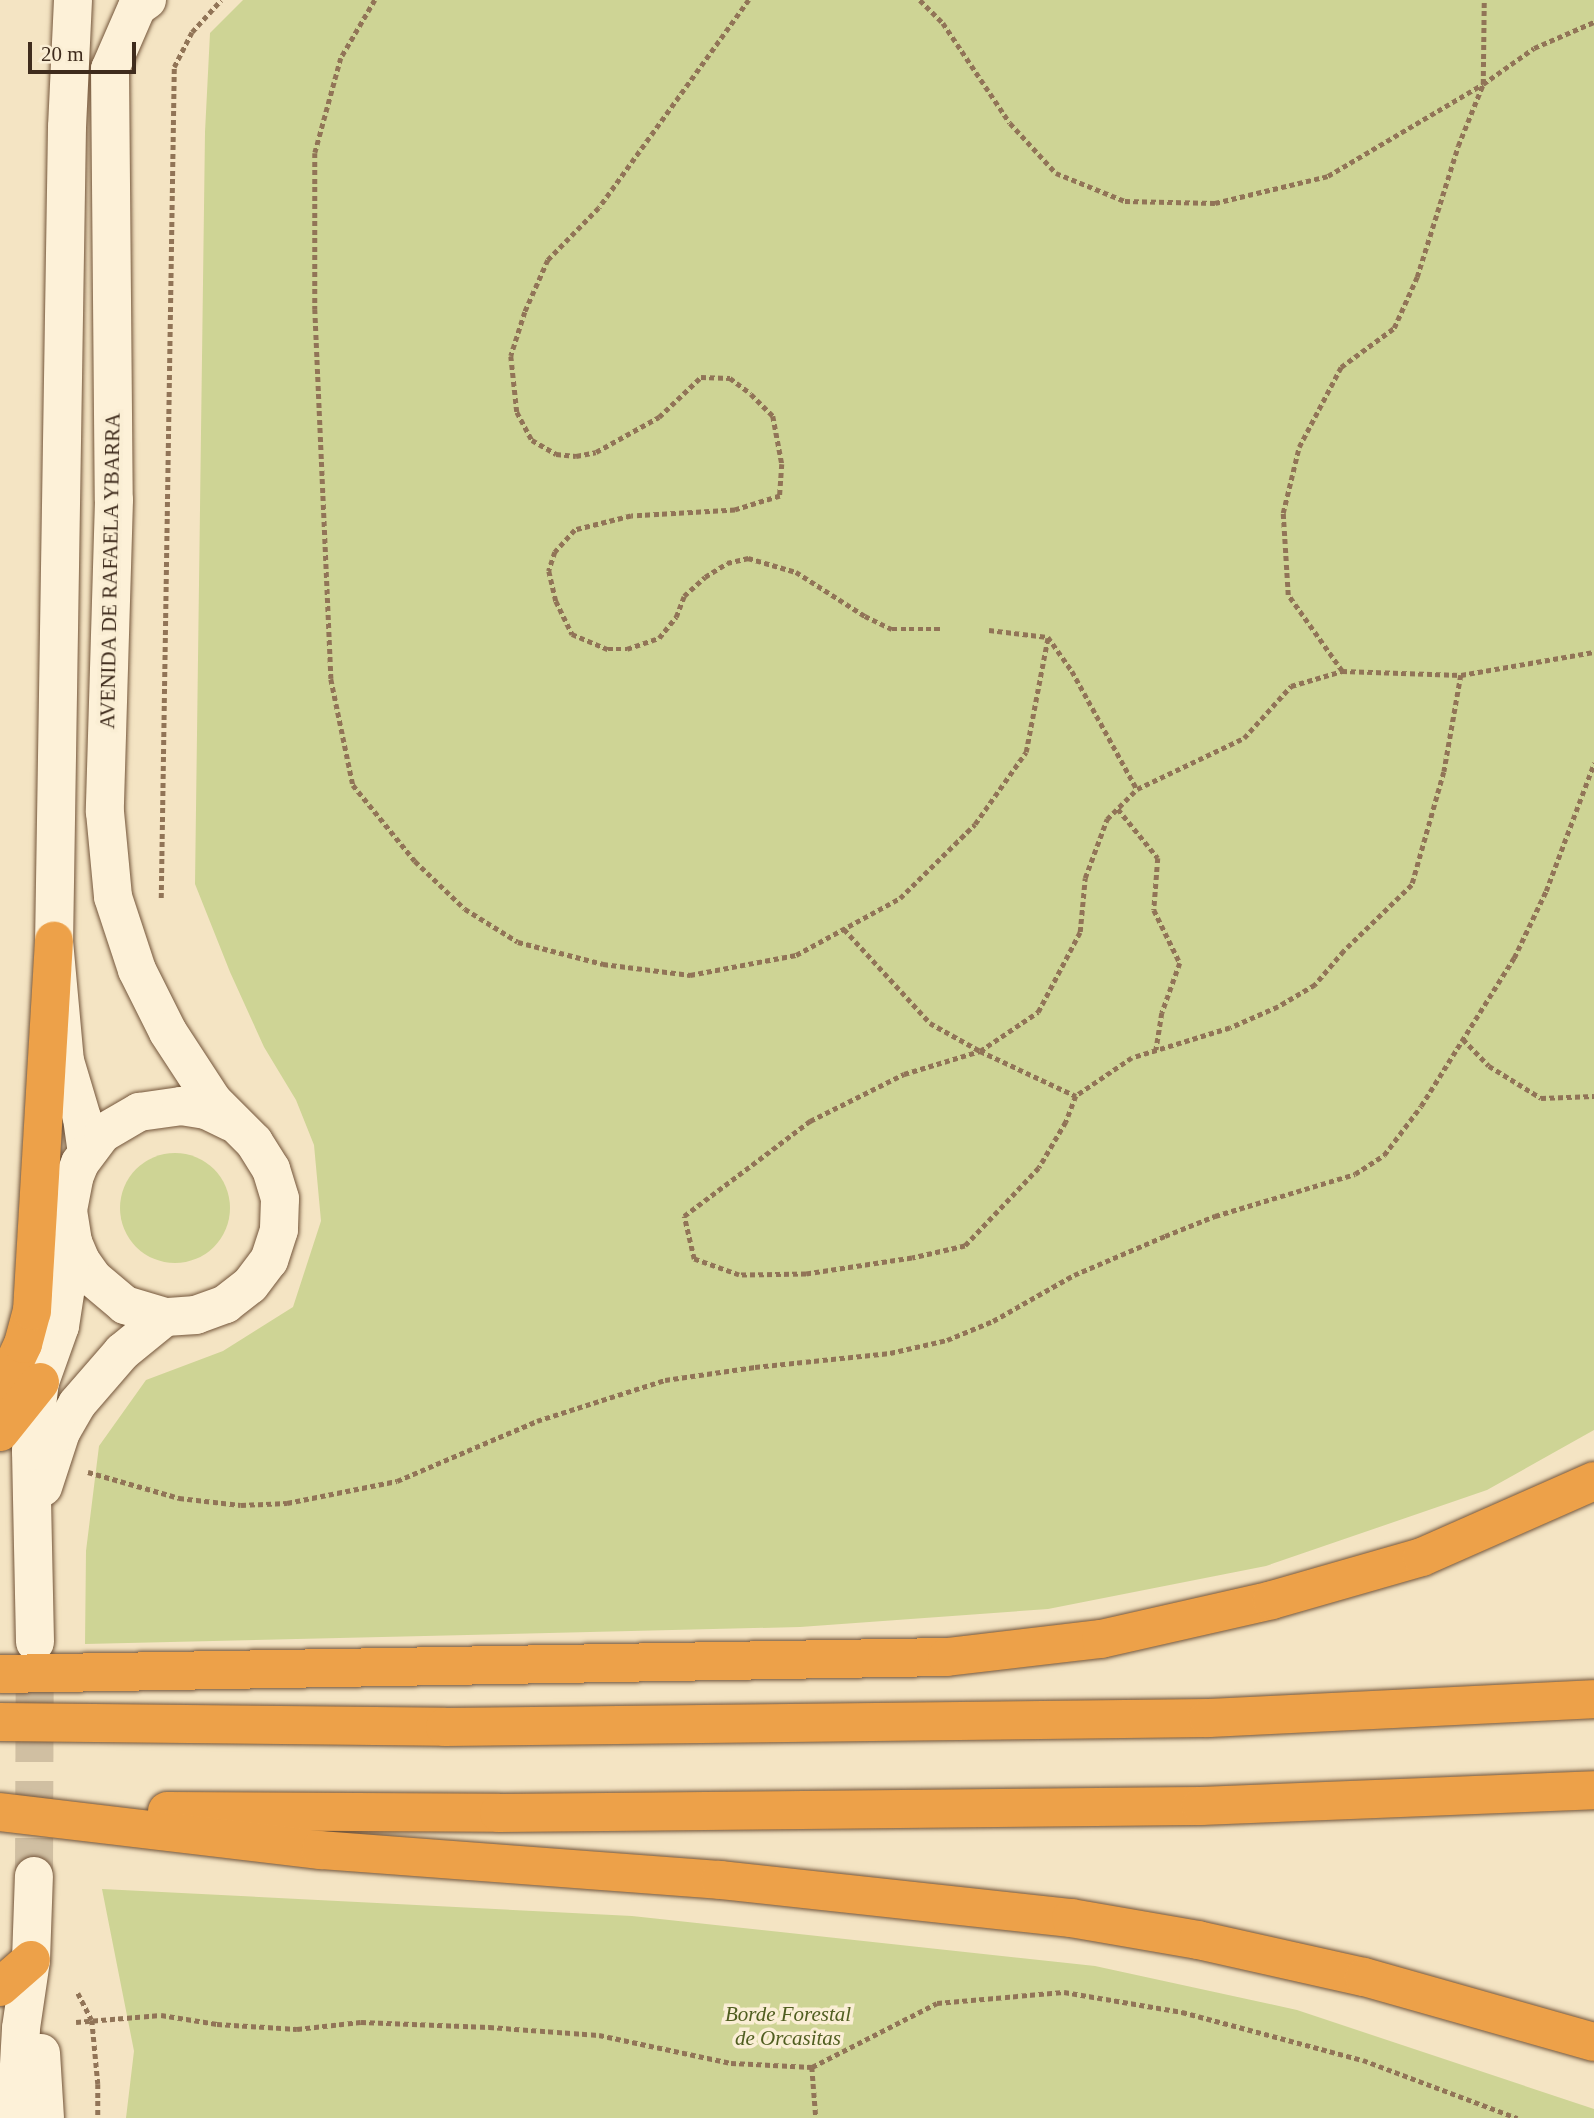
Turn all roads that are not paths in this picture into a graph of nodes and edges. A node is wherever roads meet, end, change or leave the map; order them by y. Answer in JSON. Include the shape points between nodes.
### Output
{"nodes":[{"id":1,"x":74,"y":0,"type":"edge"},
{"id":2,"x":147,"y":0,"type":"edge"},
{"id":3,"x":54,"y":941,"type":"junction"},
{"id":4,"x":231,"y":1122,"type":"junction"},
{"id":5,"x":86,"y":1152,"type":"junction"},
{"id":6,"x":73,"y":1242,"type":"junction"},
{"id":7,"x":165,"y":1317,"type":"junction"},
{"id":8,"x":40,"y":1382,"type":"junction"},
{"id":9,"x":0,"y":1393,"type":"edge"},
{"id":10,"x":0,"y":1432,"type":"edge"},
{"id":11,"x":1594,"y":1481,"type":"edge"},
{"id":12,"x":34,"y":1525,"type":"junction"},
{"id":13,"x":35,"y":1642,"type":"tunnel mouth"},
{"id":14,"x":0,"y":1674,"type":"edge"},
{"id":15,"x":1594,"y":1699,"type":"edge"},
{"id":16,"x":0,"y":1722,"type":"edge"},
{"id":17,"x":1594,"y":1790,"type":"edge"},
{"id":18,"x":0,"y":1811,"type":"edge"},
{"id":19,"x":34,"y":1876,"type":"tunnel mouth"},
{"id":20,"x":31,"y":1960,"type":"junction"},
{"id":21,"x":0,"y":1987,"type":"edge"},
{"id":22,"x":1594,"y":2042,"type":"edge"},
{"id":23,"x":16,"y":2118,"type":"edge"},
{"id":24,"x":44,"y":2118,"type":"edge"}],
"edges":[{"from":1,"to":3,"type":"main road","name":"AVENIDA DE RAFAELA YBARRA","via":[[66,141]]},
{"from":2,"to":4,"type":"main road","name":"AVENIDA DE RAFAELA YBARRA","via":[[137,7],[110,69],[114,500],[105,812],[113,897],[137,970],[168,1032]]},
{"from":3,"to":5,"type":"main road","name":"AVENIDA DE RAFAELA YBARRA","via":[[65,1061],[82,1118]]},
{"from":3,"to":9,"type":"highway","via":[[32,1311],[23,1344]]},
{"from":4,"to":5,"type":"main road","name":"AVENIDA DE RAFAELA YBARRA","via":[[206,1110],[160,1107],[120,1121]]},
{"from":4,"to":7,"type":"main road","name":"AVENIDA DE RAFAELA YBARRA","via":[[254,1142],[271,1168],[279,1199],[279,1230],[263,1268],[226,1304],[197,1315]]},
{"from":5,"to":6,"type":"main road","name":"AVENIDA DE RAFAELA YBARRA","via":[[70,1194]]},
{"from":6,"to":7,"type":"main road","name":"AVENIDA DE RAFAELA YBARRA","via":[[80,1261],[107,1294],[135,1309]]},
{"from":6,"to":8,"type":"main road","name":"AVENIDA DE RAFAELA YBARRA","via":[[60,1326]]},
{"from":7,"to":12,"type":"main road","name":"AVENIDA DE RAFAELA YBARRA","via":[[122,1352],[78,1404],[61,1432]]},
{"from":8,"to":10,"type":"highway"},
{"from":8,"to":12,"type":"main road","name":"AVENIDA DE RAFAELA YBARRA","via":[[31,1451]]},
{"from":11,"to":14,"type":"highway","via":[[1422,1557],[1272,1600],[1075,1642],[919,1658]]},
{"from":12,"to":13,"type":"main road","name":"AVENIDA DE RAFAELA YBARRA"},
{"from":15,"to":16,"type":"highway","via":[[1208,1718],[445,1727]]},
{"from":17,"to":18,"type":"highway","via":[[1202,1806],[499,1813]]},
{"from":18,"to":22,"type":"highway","via":[[321,1850],[720,1880],[1071,1918],[1198,1940],[1364,1977]]},
{"from":19,"to":20,"type":"main road"},
{"from":20,"to":21,"type":"highway"},
{"from":20,"to":23,"type":"main road","via":[[21,2028]]},
{"from":20,"to":24,"type":"main road"}]}
